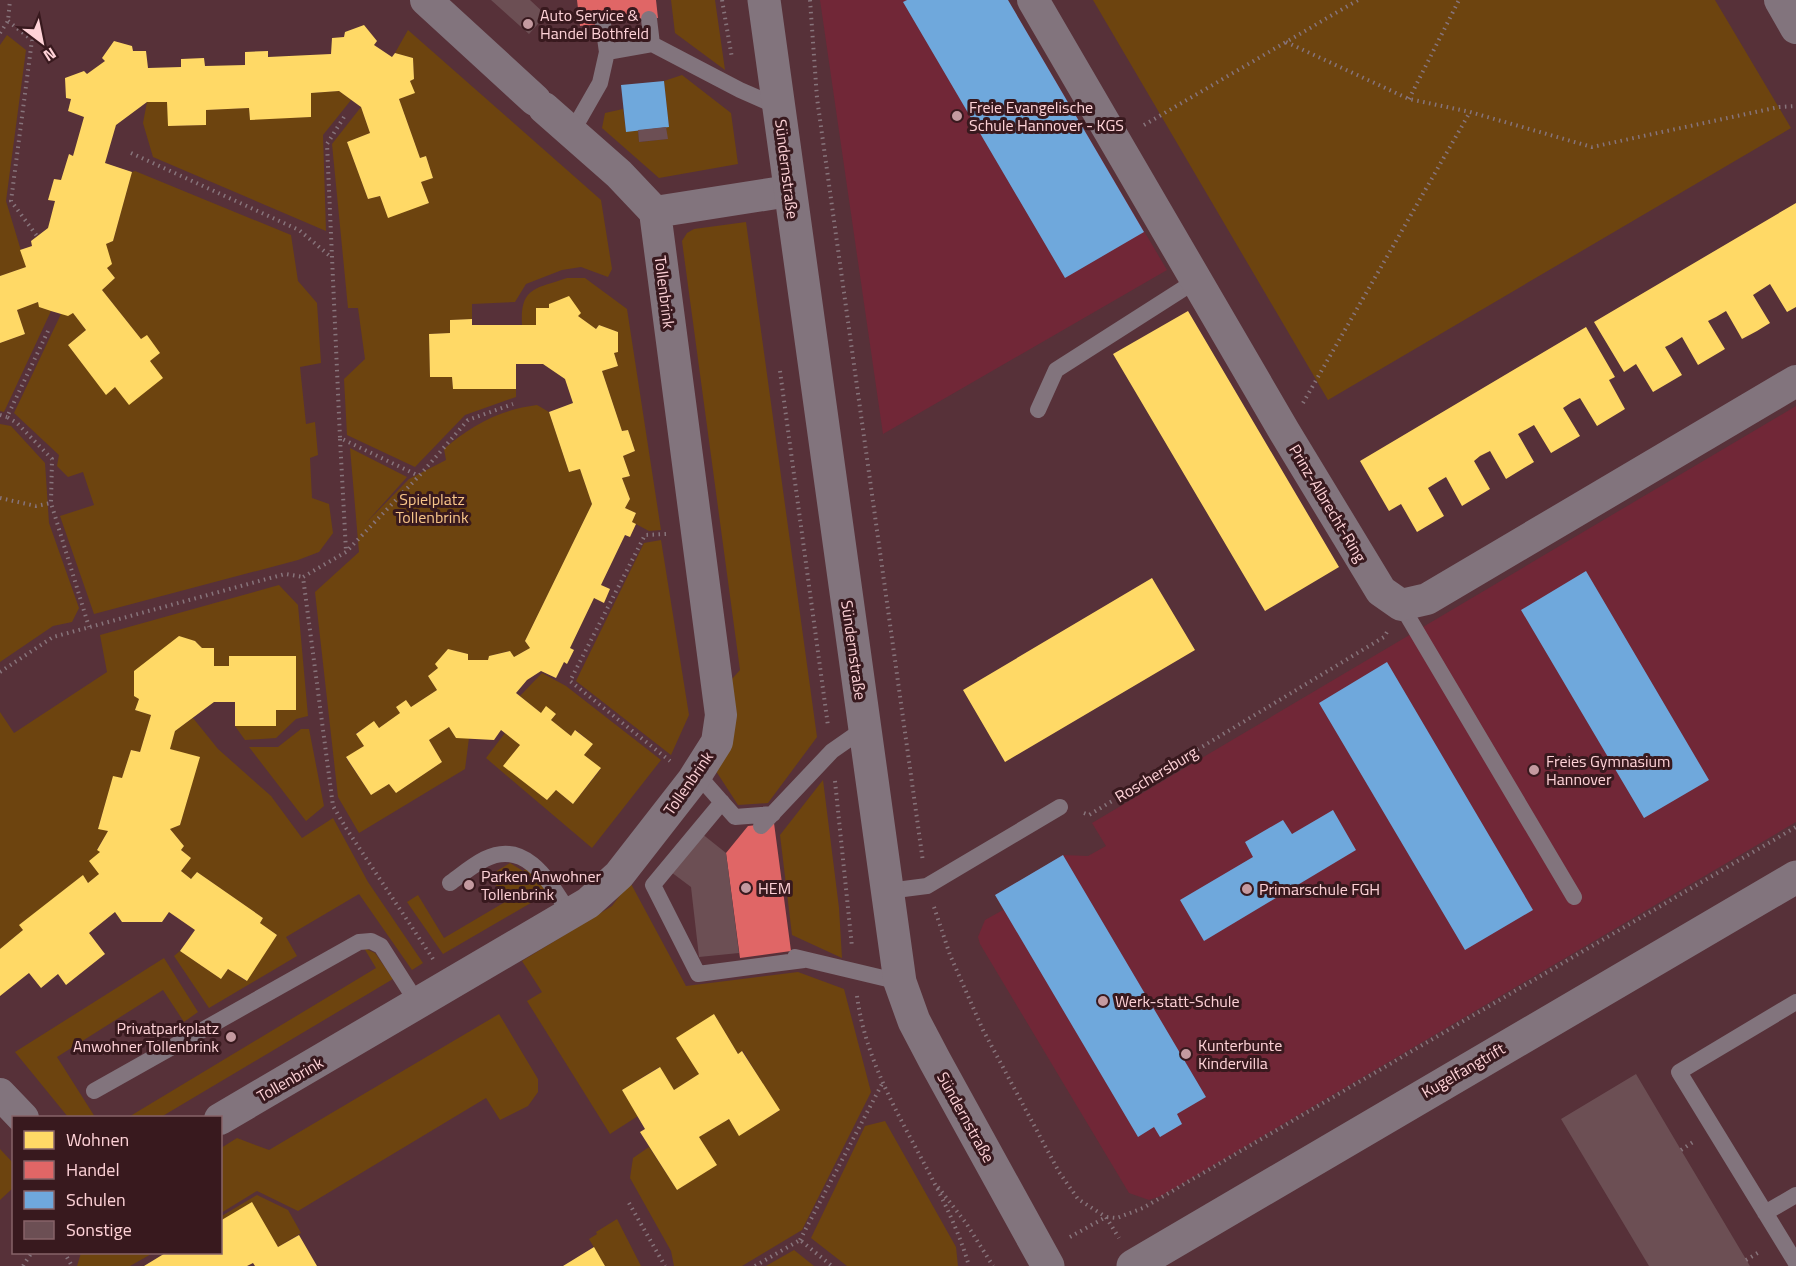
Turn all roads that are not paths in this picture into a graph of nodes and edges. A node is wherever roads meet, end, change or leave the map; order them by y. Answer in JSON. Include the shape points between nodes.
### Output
{"nodes":[{"id":1,"x":426,"y":0,"type":"edge"},
{"id":2,"x":764,"y":0,"type":"edge"},
{"id":3,"x":1033,"y":0,"type":"edge"},
{"id":4,"x":1780,"y":0,"type":"edge"},
{"id":5,"x":649,"y":19,"type":"dead end"},
{"id":6,"x":603,"y":24,"type":"dead end"},
{"id":7,"x":1796,"y":28,"type":"edge"},
{"id":8,"x":652,"y":44,"type":"junction"},
{"id":9,"x":607,"y":52,"type":"junction"},
{"id":10,"x":779,"y":107,"type":"junction"},
{"id":11,"x":572,"y":132,"type":"junction"},
{"id":12,"x":789,"y":191,"type":"junction"},
{"id":13,"x":655,"y":212,"type":"junction"},
{"id":14,"x":1197,"y":280,"type":"junction"},
{"id":15,"x":1796,"y":381,"type":"edge"},
{"id":16,"x":1038,"y":410,"type":"dead end"},
{"id":17,"x":1401,"y":605,"type":"junction"},
{"id":18,"x":865,"y":728,"type":"junction"},
{"id":19,"x":695,"y":777,"type":"junction"},
{"id":20,"x":722,"y":802,"type":"junction"},
{"id":21,"x":1060,"y":807,"type":"road end"},
{"id":22,"x":1796,"y":877,"type":"edge"},
{"id":23,"x":450,"y":883,"type":"dead end"},
{"id":24,"x":888,"y":891,"type":"junction"},
{"id":25,"x":1574,"y":897,"type":"dead end"},
{"id":26,"x":570,"y":914,"type":"junction"},
{"id":27,"x":777,"y":952,"type":"dead end"},
{"id":28,"x":804,"y":960,"type":"junction"},
{"id":29,"x":900,"y":981,"type":"junction"},
{"id":30,"x":1796,"y":1002,"type":"edge"},
{"id":31,"x":418,"y":1004,"type":"junction"},
{"id":32,"x":94,"y":1091,"type":"dead end"},
{"id":33,"x":0,"y":1094,"type":"edge"},
{"id":34,"x":21,"y":1116,"type":"edge"},
{"id":35,"x":222,"y":1118,"type":"edge"},
{"id":36,"x":1796,"y":1195,"type":"edge"},
{"id":37,"x":1766,"y":1213,"type":"junction"},
{"id":38,"x":1796,"y":1263,"type":"edge"},
{"id":39,"x":1048,"y":1266,"type":"edge"},
{"id":40,"x":1132,"y":1266,"type":"edge"}],
"edges":[{"from":1,"to":11,"type":"street"},
{"from":2,"to":10,"type":"street","name":"Sündernstraße"},
{"from":3,"to":14,"type":"street","name":"Prinz-Albrecht-Ring"},
{"from":4,"to":7,"type":"street"},
{"from":5,"to":8,"type":"lane"},
{"from":6,"to":9,"type":"lane"},
{"from":8,"to":9,"type":"lane"},
{"from":8,"to":10,"type":"lane"},
{"from":9,"to":11,"type":"lane","via":[[600,83]]},
{"from":10,"to":12,"type":"street","name":"Sündernstraße"},
{"from":11,"to":13,"type":"street"},
{"from":12,"to":13,"type":"street"},
{"from":12,"to":18,"type":"street","name":"Sündernstraße"},
{"from":13,"to":19,"type":"street","name":"Tollenbrink","via":[[721,715],[717,742]]},
{"from":14,"to":16,"type":"lane","via":[[1056,370]]},
{"from":14,"to":17,"type":"street","name":"Prinz-Albrecht-Ring","via":[[1381,591]]},
{"from":15,"to":17,"type":"street","via":[[1427,599]]},
{"from":17,"to":25,"type":"lane"},
{"from":18,"to":20,"type":"lane","via":[[832,751],[767,820],[735,817]]},
{"from":18,"to":24,"type":"street","name":"Sündernstraße"},
{"from":19,"to":20,"type":"lane"},
{"from":19,"to":26,"type":"street","name":"Tollenbrink","via":[[619,875]]},
{"from":20,"to":28,"type":"lane","via":[[653,885],[698,974]]},
{"from":21,"to":24,"type":"lane","via":[[927,886]]},
{"from":22,"to":40,"type":"street","name":"Kugelfangtrift"},
{"from":23,"to":26,"type":"lane","via":[[493,855],[514,853],[545,875]]},
{"from":24,"to":29,"type":"street","name":"Sündernstraße"},
{"from":26,"to":31,"type":"street","name":"Tollenbrink"},
{"from":27,"to":28,"type":"lane"},
{"from":28,"to":29,"type":"lane"},
{"from":29,"to":39,"type":"street","name":"Sündernstraße","via":[[914,1021]]},
{"from":30,"to":37,"type":"lane","via":[[1679,1072]]},
{"from":31,"to":32,"type":"lane","via":[[381,946],[371,941],[359,942]]},
{"from":31,"to":35,"type":"street","name":"Tollenbrink"},
{"from":33,"to":34,"type":"street"},
{"from":36,"to":37,"type":"lane"},
{"from":37,"to":38,"type":"lane"}]}
